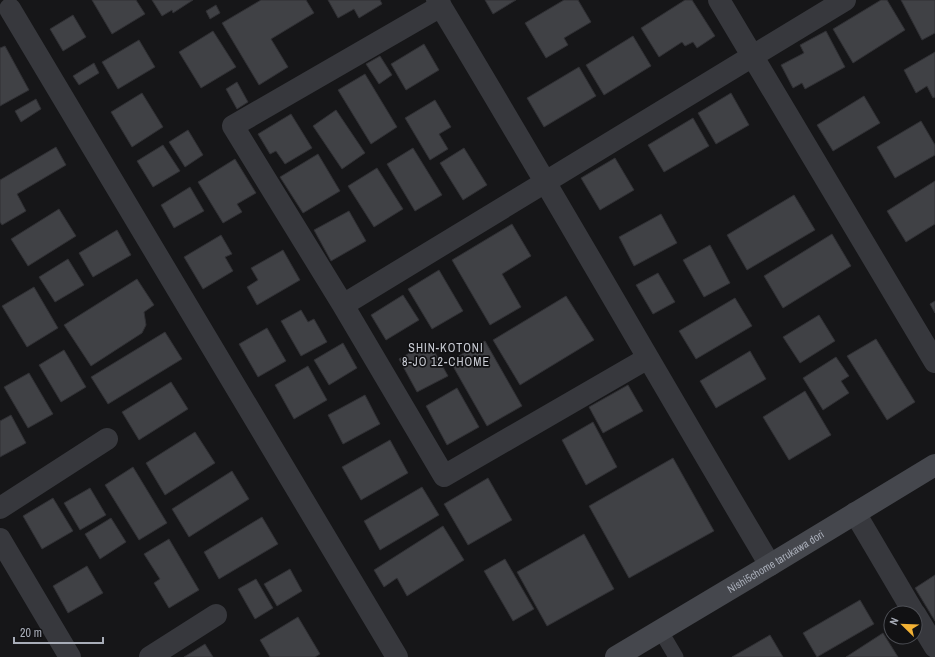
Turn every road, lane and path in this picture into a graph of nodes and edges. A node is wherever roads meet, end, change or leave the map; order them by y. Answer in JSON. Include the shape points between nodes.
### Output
{"nodes":[{"id":1,"x":719,"y":0,"type":"edge"},
{"id":2,"x":845,"y":0,"type":"edge"},
{"id":3,"x":439,"y":3,"type":"edge"},
{"id":4,"x":12,"y":8,"type":"edge"},
{"id":5,"x":752,"y":56,"type":"junction"},
{"id":6,"x":546,"y":182,"type":"junction"},
{"id":7,"x":343,"y":305,"type":"junction"},
{"id":8,"x":648,"y":358,"type":"junction"},
{"id":9,"x":935,"y":362,"type":"edge"},
{"id":10,"x":107,"y":439,"type":"dead end"},
{"id":11,"x":935,"y":465,"type":"edge"},
{"id":12,"x":0,"y":508,"type":"edge"},
{"id":13,"x":855,"y":514,"type":"junction"},
{"id":14,"x":0,"y":539,"type":"edge"},
{"id":15,"x":770,"y":565,"type":"junction"},
{"id":16,"x":910,"y":605,"type":"edge"},
{"id":17,"x":216,"y":615,"type":"dead end"},
{"id":18,"x":923,"y":627,"type":"edge"},
{"id":19,"x":660,"y":630,"type":"junction"},
{"id":20,"x":935,"y":647,"type":"edge"},
{"id":21,"x":70,"y":657,"type":"edge"},
{"id":22,"x":150,"y":657,"type":"edge"},
{"id":23,"x":397,"y":657,"type":"edge"},
{"id":24,"x":616,"y":657,"type":"edge"},
{"id":25,"x":676,"y":657,"type":"edge"}],
"edges":[{"from":1,"to":5,"type":"street"},
{"from":2,"to":5,"type":"street"},
{"from":3,"to":6,"type":"street"},
{"from":3,"to":7,"type":"street","via":[[233,126]]},
{"from":4,"to":23,"type":"street"},
{"from":5,"to":6,"type":"street"},
{"from":5,"to":9,"type":"street"},
{"from":6,"to":7,"type":"street"},
{"from":6,"to":8,"type":"street"},
{"from":7,"to":8,"type":"street","via":[[444,476]]},
{"from":8,"to":15,"type":"street"},
{"from":10,"to":12,"type":"street"},
{"from":11,"to":13,"type":"main road","name":"Nishi5chome tarukawa dori"},
{"from":13,"to":15,"type":"main road","name":"Nishi5chome tarukawa dori"},
{"from":13,"to":16,"type":"street"},
{"from":14,"to":21,"type":"street"},
{"from":15,"to":19,"type":"main road","name":"Nishi5chome tarukawa dori"},
{"from":17,"to":22,"type":"street"},
{"from":18,"to":20,"type":"street"},
{"from":19,"to":24,"type":"main road","name":"Nishi5chome tarukawa dori"},
{"from":19,"to":25,"type":"lane"}]}
